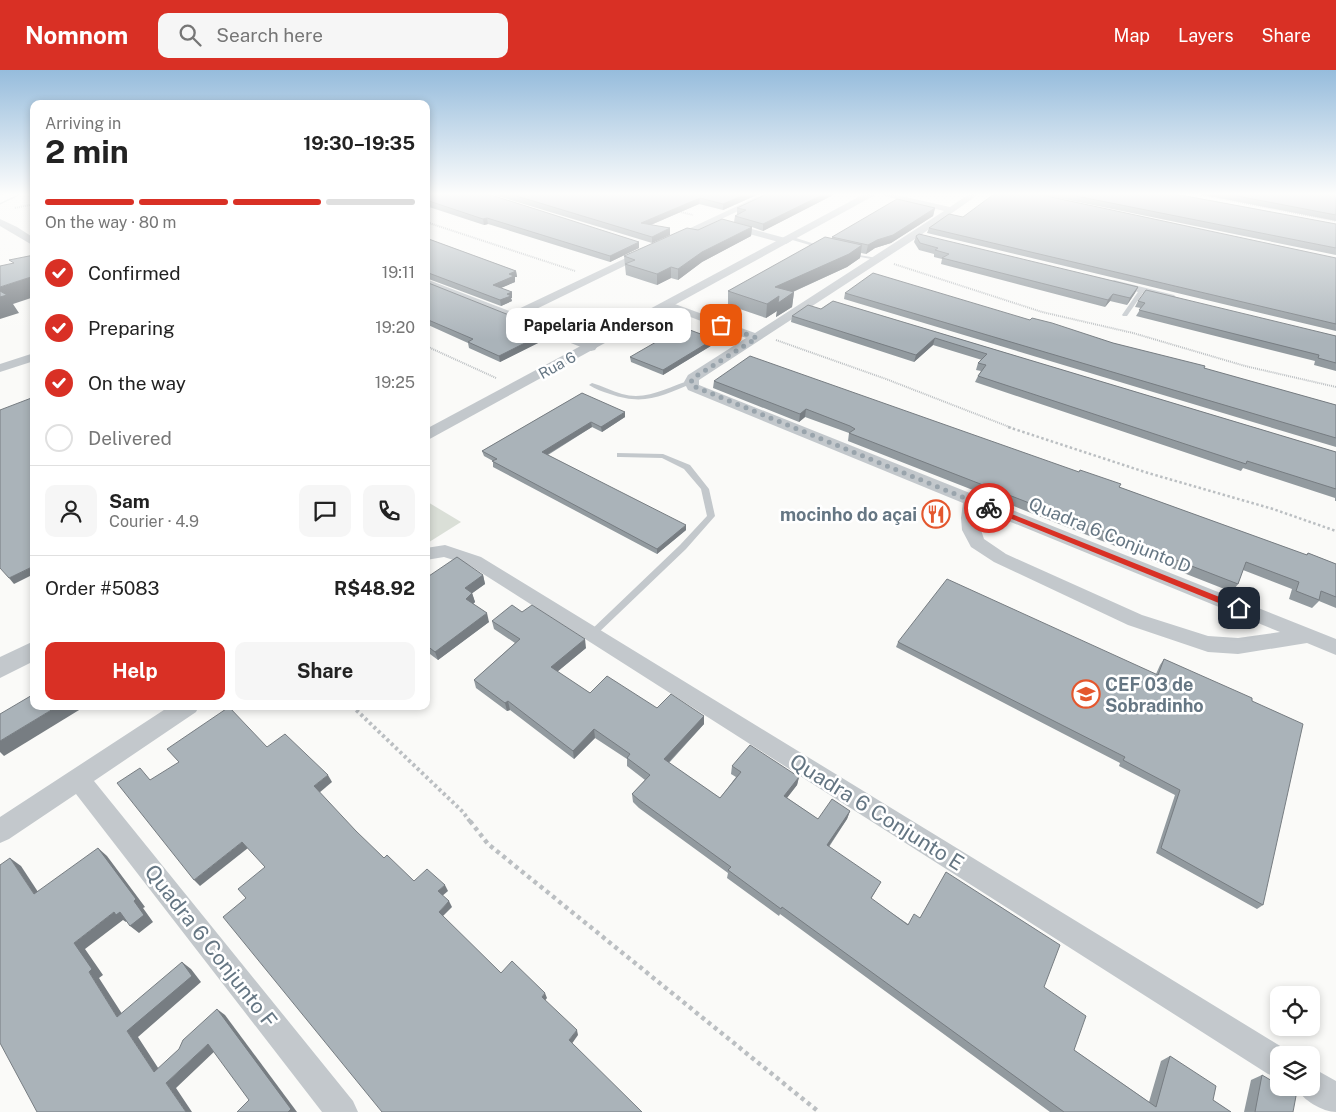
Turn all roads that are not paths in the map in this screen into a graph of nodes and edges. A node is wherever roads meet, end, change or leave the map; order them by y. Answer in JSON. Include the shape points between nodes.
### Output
{"nodes":[{"id":1,"x":639,"y":243,"type":"edge"},
{"id":2,"x":665,"y":243,"type":"edge"},
{"id":3,"x":784,"y":243,"type":"edge"},
{"id":4,"x":801,"y":243,"type":"edge"},
{"id":5,"x":903,"y":243,"type":"edge"},
{"id":6,"x":658,"y":246,"type":"junction"},
{"id":7,"x":825,"y":248,"type":"edge"},
{"id":8,"x":842,"y":252,"type":"edge"},
{"id":9,"x":877,"y":259,"type":"junction"},
{"id":10,"x":1104,"y":281,"type":"edge"},
{"id":11,"x":430,"y":284,"type":"edge"},
{"id":12,"x":1142,"y":290,"type":"junction"},
{"id":13,"x":817,"y":297,"type":"junction"},
{"id":14,"x":1181,"y":299,"type":"edge"},
{"id":15,"x":836,"y":303,"type":"edge"},
{"id":16,"x":668,"y":305,"type":"junction"},
{"id":17,"x":1125,"y":315,"type":"dead end"},
{"id":18,"x":513,"y":316,"type":"junction"},
{"id":19,"x":759,"y":336,"type":"junction"},
{"id":20,"x":591,"y":347,"type":"junction"},
{"id":21,"x":30,"y":358,"type":"edge"},
{"id":22,"x":0,"y":368,"type":"edge"},
{"id":23,"x":696,"y":377,"type":"junction"},
{"id":24,"x":592,"y":384,"type":"dead end"},
{"id":25,"x":430,"y":434,"type":"edge"},
{"id":26,"x":620,"y":455,"type":"dead end"},
{"id":27,"x":972,"y":500,"type":"junction"},
{"id":28,"x":430,"y":554,"type":"edge"},
{"id":29,"x":592,"y":634,"type":"junction"},
{"id":30,"x":1308,"y":636,"type":"junction"},
{"id":31,"x":1336,"y":647,"type":"edge"},
{"id":32,"x":30,"y":652,"type":"edge"},
{"id":33,"x":0,"y":668,"type":"edge"},
{"id":34,"x":182,"y":710,"type":"edge"},
{"id":35,"x":79,"y":780,"type":"junction"},
{"id":36,"x":0,"y":831,"type":"edge"},
{"id":37,"x":1270,"y":1057,"type":"edge"},
{"id":38,"x":1320,"y":1089,"type":"edge"},
{"id":39,"x":1336,"y":1099,"type":"edge"},
{"id":40,"x":342,"y":1112,"type":"edge"}],
"edges":[{"from":1,"to":6,"type":"street"},
{"from":2,"to":6,"type":"street"},
{"from":3,"to":16,"type":"street","name":"Rua 6"},
{"from":4,"to":7,"type":"lane"},
{"from":5,"to":9,"type":"street"},
{"from":6,"to":18,"type":"street"},
{"from":8,"to":9,"type":"lane"},
{"from":9,"to":13,"type":"street"},
{"from":10,"to":12,"type":"street"},
{"from":11,"to":18,"type":"street"},
{"from":12,"to":14,"type":"street"},
{"from":12,"to":17,"type":"lane"},
{"from":13,"to":15,"type":"street"},
{"from":13,"to":19,"type":"street"},
{"from":16,"to":19,"type":"street"},
{"from":16,"to":20,"type":"street","name":"Rua 6"},
{"from":18,"to":20,"type":"street"},
{"from":19,"to":23,"type":"street"},
{"from":20,"to":25,"type":"street","name":"Rua 6"},
{"from":21,"to":22,"type":"street"},
{"from":23,"to":24,"type":"lane","via":[[644,400],[619,396]]},
{"from":23,"to":27,"type":"street","name":"Quadra 6 Conjunto D","via":[[693,386],[703,392]]},
{"from":26,"to":29,"type":"lane","via":[[663,456],[687,467],[706,489],[711,516]]},
{"from":27,"to":30,"type":"street","name":"Quadra 6 Conjunto D"},
{"from":27,"to":30,"type":"street","via":[[969,518],[977,543],[1000,558],[1135,620],[1208,644],[1238,646]]},
{"from":28,"to":29,"type":"street","name":"Quadra 6 Conjunto E","via":[[445,552],[475,561]]},
{"from":29,"to":37,"type":"street","name":"Quadra 6 Conjunto E"},
{"from":30,"to":31,"type":"street","name":"Quadra 6 Conjunto D"},
{"from":32,"to":33,"type":"street"},
{"from":34,"to":35,"type":"street"},
{"from":35,"to":36,"type":"street"},
{"from":35,"to":40,"type":"street","name":"Quadra 6 Conjunto F"},
{"from":38,"to":39,"type":"street"}]}
